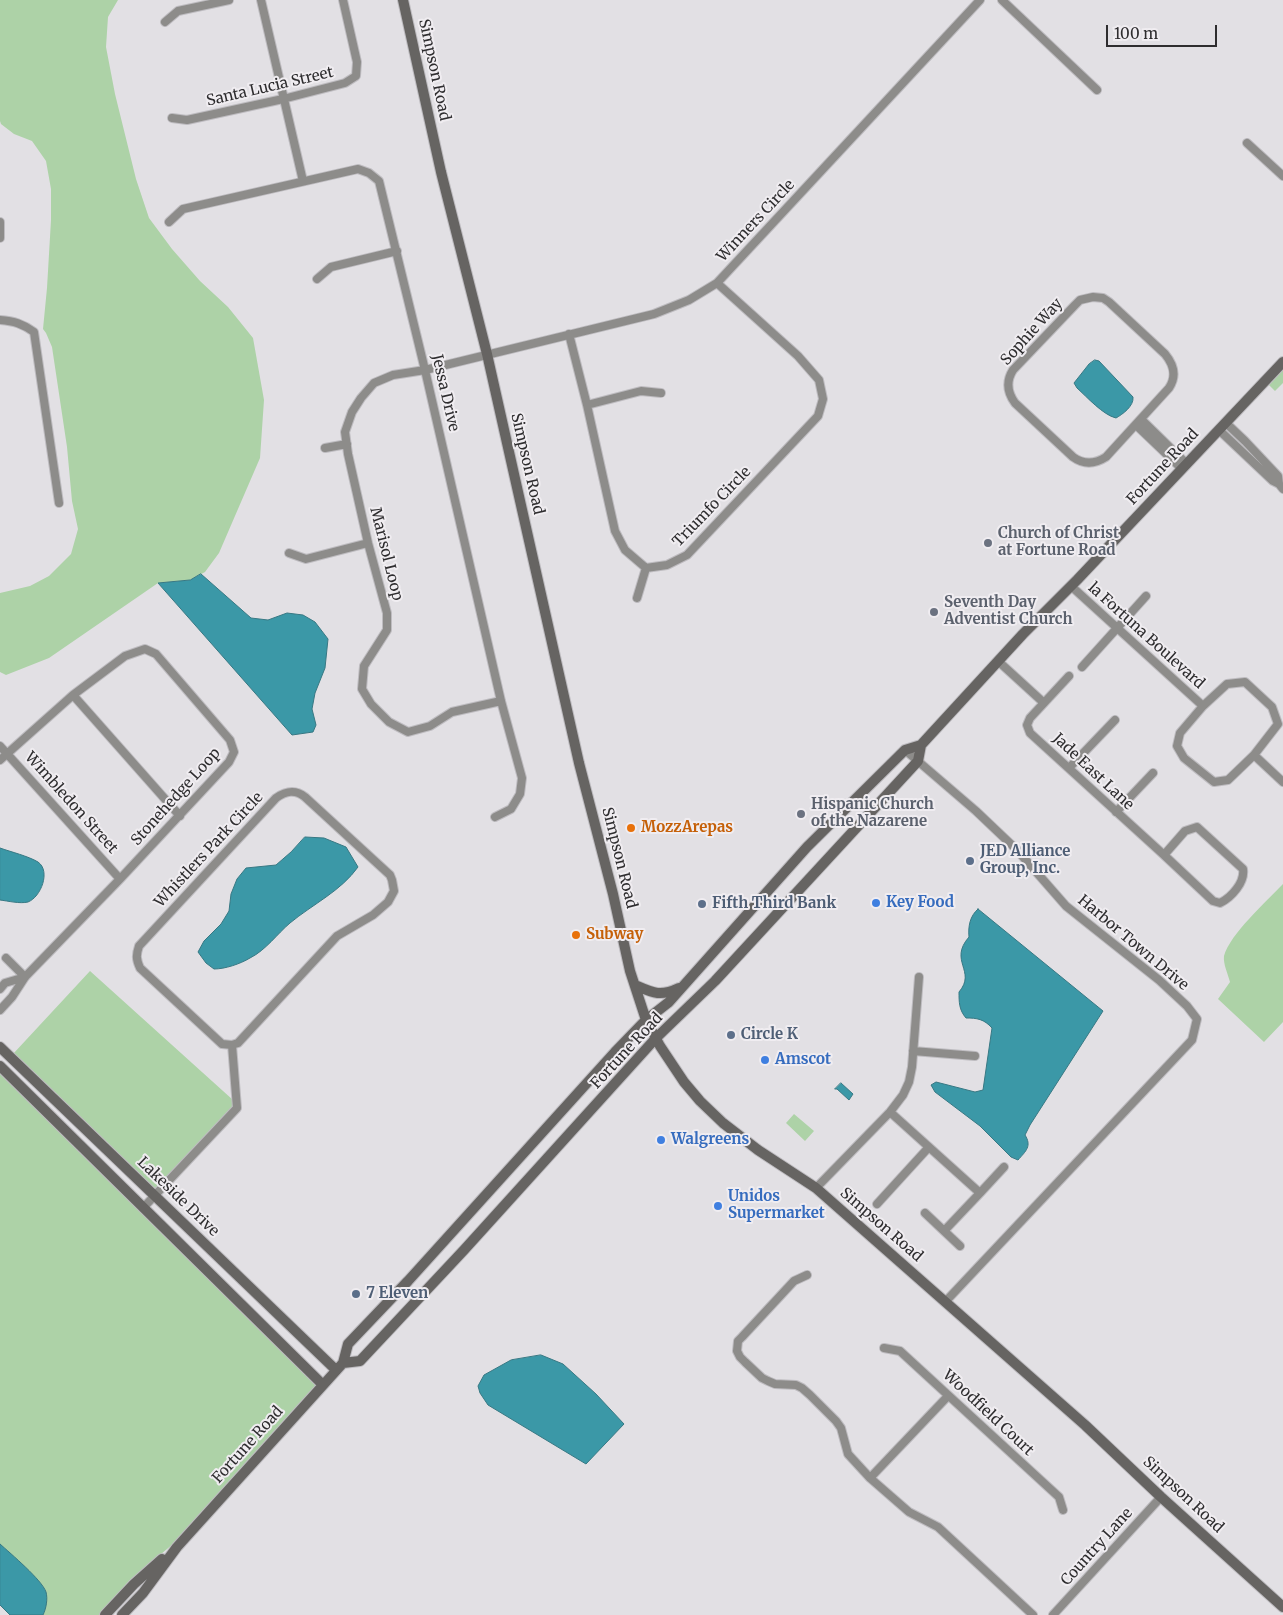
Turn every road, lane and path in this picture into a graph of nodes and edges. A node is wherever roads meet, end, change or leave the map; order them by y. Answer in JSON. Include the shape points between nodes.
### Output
{"nodes":[{"id":1,"x":229,"y":0,"type":"edge"},
{"id":2,"x":261,"y":0,"type":"edge"},
{"id":3,"x":343,"y":0,"type":"edge"},
{"id":4,"x":403,"y":0,"type":"edge"},
{"id":5,"x":980,"y":0,"type":"edge"},
{"id":6,"x":1002,"y":0,"type":"edge"},
{"id":7,"x":166,"y":22,"type":"dead end"},
{"id":8,"x":1097,"y":90,"type":"dead end"},
{"id":9,"x":283,"y":99,"type":"junction"},
{"id":10,"x":172,"y":118,"type":"dead end"},
{"id":11,"x":1247,"y":142,"type":"dead end"},
{"id":12,"x":1283,"y":176,"type":"edge"},
{"id":13,"x":303,"y":181,"type":"junction"},
{"id":14,"x":0,"y":222,"type":"edge"},
{"id":15,"x":169,"y":222,"type":"dead end"},
{"id":16,"x":0,"y":238,"type":"edge"},
{"id":17,"x":397,"y":251,"type":"junction"},
{"id":18,"x":317,"y":279,"type":"dead end"},
{"id":19,"x":717,"y":283,"type":"junction"},
{"id":20,"x":0,"y":320,"type":"edge"},
{"id":21,"x":569,"y":334,"type":"junction"},
{"id":22,"x":487,"y":354,"type":"junction"},
{"id":23,"x":1283,"y":362,"type":"edge"},
{"id":24,"x":426,"y":370,"type":"junction"},
{"id":25,"x":661,"y":393,"type":"dead end"},
{"id":26,"x":587,"y":405,"type":"junction"},
{"id":27,"x":1138,"y":422,"type":"junction"},
{"id":28,"x":1222,"y":427,"type":"junction"},
{"id":29,"x":347,"y":444,"type":"junction"},
{"id":30,"x":325,"y":448,"type":"dead end"},
{"id":31,"x":1185,"y":466,"type":"junction"},
{"id":32,"x":1281,"y":486,"type":"edge"},
{"id":33,"x":58,"y":503,"type":"dead end"},
{"id":34,"x":368,"y":543,"type":"junction"},
{"id":35,"x":289,"y":553,"type":"dead end"},
{"id":36,"x":646,"y":568,"type":"junction"},
{"id":37,"x":1070,"y":586,"type":"junction"},
{"id":38,"x":1146,"y":596,"type":"dead end"},
{"id":39,"x":638,"y":598,"type":"dead end"},
{"id":40,"x":1117,"y":628,"type":"junction"},
{"id":41,"x":998,"y":661,"type":"junction"},
{"id":42,"x":1082,"y":667,"type":"dead end"},
{"id":43,"x":1069,"y":676,"type":"dead end"},
{"id":44,"x":73,"y":695,"type":"junction"},
{"id":45,"x":501,"y":701,"type":"junction"},
{"id":46,"x":1044,"y":703,"type":"junction"},
{"id":47,"x":1203,"y":706,"type":"junction"},
{"id":48,"x":1115,"y":720,"type":"dead end"},
{"id":49,"x":921,"y":745,"type":"junction"},
{"id":50,"x":0,"y":746,"type":"edge"},
{"id":51,"x":905,"y":750,"type":"junction"},
{"id":52,"x":8,"y":753,"type":"junction"},
{"id":53,"x":1254,"y":755,"type":"junction"},
{"id":54,"x":0,"y":760,"type":"edge"},
{"id":55,"x":918,"y":761,"type":"junction"},
{"id":56,"x":1069,"y":768,"type":"junction"},
{"id":57,"x":1153,"y":773,"type":"dead end"},
{"id":58,"x":1283,"y":782,"type":"edge"},
{"id":59,"x":1116,"y":812,"type":"junction"},
{"id":60,"x":180,"y":816,"type":"junction"},
{"id":61,"x":495,"y":817,"type":"dead end"},
{"id":62,"x":1164,"y":856,"type":"junction"},
{"id":63,"x":120,"y":880,"type":"junction"},
{"id":64,"x":6,"y":958,"type":"dead end"},
{"id":65,"x":25,"y":977,"type":"junction"},
{"id":66,"x":919,"y":977,"type":"dead end"},
{"id":67,"x":634,"y":985,"type":"junction"},
{"id":68,"x":682,"y":986,"type":"junction"},
{"id":69,"x":0,"y":989,"type":"edge"},
{"id":70,"x":0,"y":1010,"type":"edge"},
{"id":71,"x":646,"y":1020,"type":"junction"},
{"id":72,"x":656,"y":1038,"type":"junction"},
{"id":73,"x":232,"y":1045,"type":"junction"},
{"id":74,"x":0,"y":1047,"type":"edge"},
{"id":75,"x":913,"y":1051,"type":"junction"},
{"id":76,"x":975,"y":1056,"type":"dead end"},
{"id":77,"x":0,"y":1066,"type":"edge"},
{"id":78,"x":890,"y":1112,"type":"junction"},
{"id":79,"x":929,"y":1147,"type":"junction"},
{"id":80,"x":1004,"y":1167,"type":"dead end"},
{"id":81,"x":816,"y":1188,"type":"junction"},
{"id":82,"x":980,"y":1193,"type":"junction"},
{"id":83,"x":156,"y":1196,"type":"junction"},
{"id":84,"x":877,"y":1204,"type":"dead end"},
{"id":85,"x":143,"y":1208,"type":"junction"},
{"id":86,"x":925,"y":1213,"type":"dead end"},
{"id":87,"x":944,"y":1231,"type":"junction"},
{"id":88,"x":960,"y":1246,"type":"dead end"},
{"id":89,"x":808,"y":1275,"type":"dead end"},
{"id":90,"x":946,"y":1301,"type":"junction"},
{"id":91,"x":884,"y":1348,"type":"dead end"},
{"id":92,"x":339,"y":1366,"type":"junction"},
{"id":93,"x":322,"y":1384,"type":"junction"},
{"id":94,"x":948,"y":1396,"type":"junction"},
{"id":95,"x":870,"y":1478,"type":"junction"},
{"id":96,"x":1160,"y":1496,"type":"junction"},
{"id":97,"x":1063,"y":1510,"type":"dead end"},
{"id":98,"x":177,"y":1547,"type":"junction"},
{"id":99,"x":1283,"y":1607,"type":"edge"},
{"id":100,"x":105,"y":1615,"type":"edge"},
{"id":101,"x":122,"y":1615,"type":"edge"},
{"id":102,"x":1033,"y":1615,"type":"edge"},
{"id":103,"x":1053,"y":1615,"type":"edge"}],
"edges":[{"from":1,"to":7,"type":"street","via":[[178,11]]},
{"from":2,"to":9,"type":"street"},
{"from":3,"to":9,"type":"street","name":"Santa Lucia Street","via":[[357,62],[356,76],[345,83]]},
{"from":4,"to":22,"type":"main road","name":"Simpson Road","via":[[441,172]]},
{"from":5,"to":19,"type":"street","name":"Winners Circle"},
{"from":6,"to":8,"type":"street"},
{"from":9,"to":10,"type":"street","name":"Santa Lucia Street","via":[[187,120]]},
{"from":9,"to":13,"type":"street"},
{"from":11,"to":12,"type":"street"},
{"from":13,"to":15,"type":"street","name":"Jessa Drive","via":[[183,209]]},
{"from":13,"to":17,"type":"street","name":"Jessa Drive","via":[[358,169],[369,173],[379,181]]},
{"from":14,"to":16,"type":"street"},
{"from":17,"to":18,"type":"street","via":[[332,267]]},
{"from":17,"to":24,"type":"street","name":"Jessa Drive"},
{"from":19,"to":21,"type":"street","name":"Winners Circle","via":[[689,300],[654,314]]},
{"from":19,"to":36,"type":"street","name":"Triumfo Circle","via":[[798,356],[818,380],[823,399],[818,416],[687,555],[667,565]]},
{"from":20,"to":33,"type":"street","via":[[17,322],[34,332]]},
{"from":21,"to":22,"type":"street","name":"Winners Circle"},
{"from":21,"to":26,"type":"street"},
{"from":22,"to":24,"type":"street","name":"Marisol Loop"},
{"from":22,"to":67,"type":"main road","name":"Simpson Road","via":[[579,763]]},
{"from":23,"to":28,"type":"main road","name":"Fortune Road"},
{"from":24,"to":29,"type":"street","name":"Marisol Loop","via":[[393,375],[374,383],[352,412],[345,432]]},
{"from":24,"to":45,"type":"street","name":"Jessa Drive"},
{"from":25,"to":26,"type":"street","via":[[640,391]]},
{"from":26,"to":36,"type":"street","via":[[615,531],[624,550]]},
{"from":27,"to":27,"type":"street","name":"Sophie Way","via":[[1102,460],[1092,463],[1078,460],[1015,403],[1009,393],[1009,379],[1013,370],[1074,305],[1084,298],[1099,297],[1109,302],[1173,365],[1171,385]]},
{"from":27,"to":31,"type":"street"},
{"from":28,"to":31,"type":"main road","name":"Fortune Road"},
{"from":28,"to":32,"type":"street"},
{"from":29,"to":30,"type":"street"},
{"from":29,"to":34,"type":"street","name":"Marisol Loop"},
{"from":31,"to":37,"type":"main road","name":"Fortune Road"},
{"from":34,"to":35,"type":"street","via":[[306,559]]},
{"from":34,"to":45,"type":"street","name":"Marisol Loop","via":[[387,613],[387,630],[364,666],[362,689],[370,704],[389,722],[408,732],[430,726],[452,712]]},
{"from":36,"to":39,"type":"street"},
{"from":37,"to":40,"type":"street","name":"la Fortuna Boulevard"},
{"from":37,"to":41,"type":"main road","name":"Fortune Road"},
{"from":38,"to":40,"type":"street"},
{"from":40,"to":42,"type":"street"},
{"from":40,"to":47,"type":"street","name":"la Fortuna Boulevard"},
{"from":41,"to":46,"type":"street"},
{"from":41,"to":49,"type":"main road","name":"Fortune Road"},
{"from":43,"to":46,"type":"street","name":"Jade East Lane"},
{"from":44,"to":52,"type":"street","name":"Stonehedge Loop"},
{"from":44,"to":60,"type":"street"},
{"from":44,"to":60,"type":"street","name":"Stonehedge Loop","via":[[126,656],[145,648],[156,654],[230,740],[234,752],[229,762]]},
{"from":45,"to":61,"type":"street","name":"Jessa Drive","via":[[522,778],[520,794],[511,809]]},
{"from":46,"to":56,"type":"street","name":"Jade East Lane","via":[[1030,718],[1027,725],[1030,733]]},
{"from":47,"to":53,"type":"street","name":"la Fortuna Boulevard","via":[[1227,684],[1245,682],[1272,707],[1278,724]]},
{"from":47,"to":53,"type":"street","name":"la Fortuna Boulevard","via":[[1180,733],[1177,746],[1184,758],[1214,782],[1228,780]]},
{"from":48,"to":56,"type":"street"},
{"from":49,"to":51,"type":"main road","name":"Fortune Road"},
{"from":49,"to":55,"type":"main road"},
{"from":50,"to":52,"type":"street","name":"Wimbledon Street"},
{"from":51,"to":55,"type":"street","name":"Harbor Town Drive"},
{"from":51,"to":68,"type":"main road","name":"Fortune Road","via":[[802,852]]},
{"from":52,"to":54,"type":"street","name":"Stonehedge Loop"},
{"from":52,"to":63,"type":"street","name":"Wimbledon Street"},
{"from":53,"to":58,"type":"street"},
{"from":55,"to":72,"type":"main road","name":"Fortune Road","via":[[716,980]]},
{"from":55,"to":90,"type":"street","name":"Harbor Town Drive","via":[[1017,850],[1066,906],[1159,980],[1197,1019],[1192,1040]]},
{"from":56,"to":59,"type":"street","name":"Jade East Lane"},
{"from":57,"to":59,"type":"street"},
{"from":59,"to":62,"type":"street","name":"Jade East Lane"},
{"from":60,"to":63,"type":"street","name":"Stonehedge Loop"},
{"from":62,"to":62,"type":"street","name":"Jade East Lane","via":[[1185,832],[1197,827],[1243,869],[1242,882],[1225,900],[1220,903],[1213,901]]},
{"from":63,"to":65,"type":"street","name":"Stonehedge Loop"},
{"from":64,"to":65,"type":"street"},
{"from":65,"to":69,"type":"street","name":"Stonehedge Loop","via":[[5,983]]},
{"from":65,"to":70,"type":"street","name":"Stonehedge Loop"},
{"from":66,"to":75,"type":"street"},
{"from":67,"to":68,"type":"main road","via":[[658,994]]},
{"from":67,"to":71,"type":"main road","name":"Simpson Road"},
{"from":68,"to":71,"type":"main road","name":"Fortune Road"},
{"from":71,"to":72,"type":"main road","name":"Simpson Road"},
{"from":71,"to":92,"type":"main road","name":"Fortune Road","via":[[348,1344]]},
{"from":72,"to":81,"type":"main road","name":"Simpson Road","via":[[684,1082],[723,1123]]},
{"from":72,"to":92,"type":"main road","name":"Fortune Road","via":[[574,1131],[360,1360]]},
{"from":73,"to":73,"type":"street","name":"Whistlers Park Circle","via":[[337,936],[373,915],[388,902],[394,891],[390,875],[297,792],[286,792],[276,798],[139,946],[137,952],[140,968],[222,1044]]},
{"from":73,"to":83,"type":"street","via":[[237,1108]]},
{"from":74,"to":83,"type":"main road","name":"Lakeside Drive"},
{"from":75,"to":76,"type":"street"},
{"from":75,"to":78,"type":"street","via":[[909,1082]]},
{"from":77,"to":85,"type":"main road","name":"Lakeside Drive"},
{"from":78,"to":79,"type":"street"},
{"from":78,"to":81,"type":"street"},
{"from":79,"to":82,"type":"street"},
{"from":79,"to":84,"type":"street"},
{"from":80,"to":82,"type":"street"},
{"from":81,"to":90,"type":"main road","name":"Simpson Road"},
{"from":82,"to":87,"type":"street"},
{"from":83,"to":85,"type":"street"},
{"from":83,"to":92,"type":"main road","name":"Lakeside Drive"},
{"from":85,"to":93,"type":"main road","name":"Lakeside Drive"},
{"from":86,"to":87,"type":"street"},
{"from":87,"to":88,"type":"street"},
{"from":89,"to":95,"type":"street","via":[[794,1281],[738,1341],[737,1351],[762,1378],[775,1384],[796,1385],[810,1395],[836,1421],[848,1454]]},
{"from":90,"to":96,"type":"main road","name":"Simpson Road"},
{"from":91,"to":94,"type":"street","name":"Woodfield Court","via":[[900,1351]]},
{"from":92,"to":93,"type":"main road","name":"Fortune Road"},
{"from":93,"to":98,"type":"main road","name":"Fortune Road"},
{"from":94,"to":95,"type":"street"},
{"from":94,"to":97,"type":"street","name":"Woodfield Court","via":[[1059,1497]]},
{"from":95,"to":102,"type":"street","via":[[909,1512],[938,1527]]},
{"from":96,"to":99,"type":"main road","name":"Simpson Road"},
{"from":96,"to":103,"type":"street","name":"Country Lane"},
{"from":98,"to":100,"type":"main road","name":"Fortune Road","via":[[134,1584]]},
{"from":98,"to":101,"type":"main road","name":"Fortune Road"}]}
